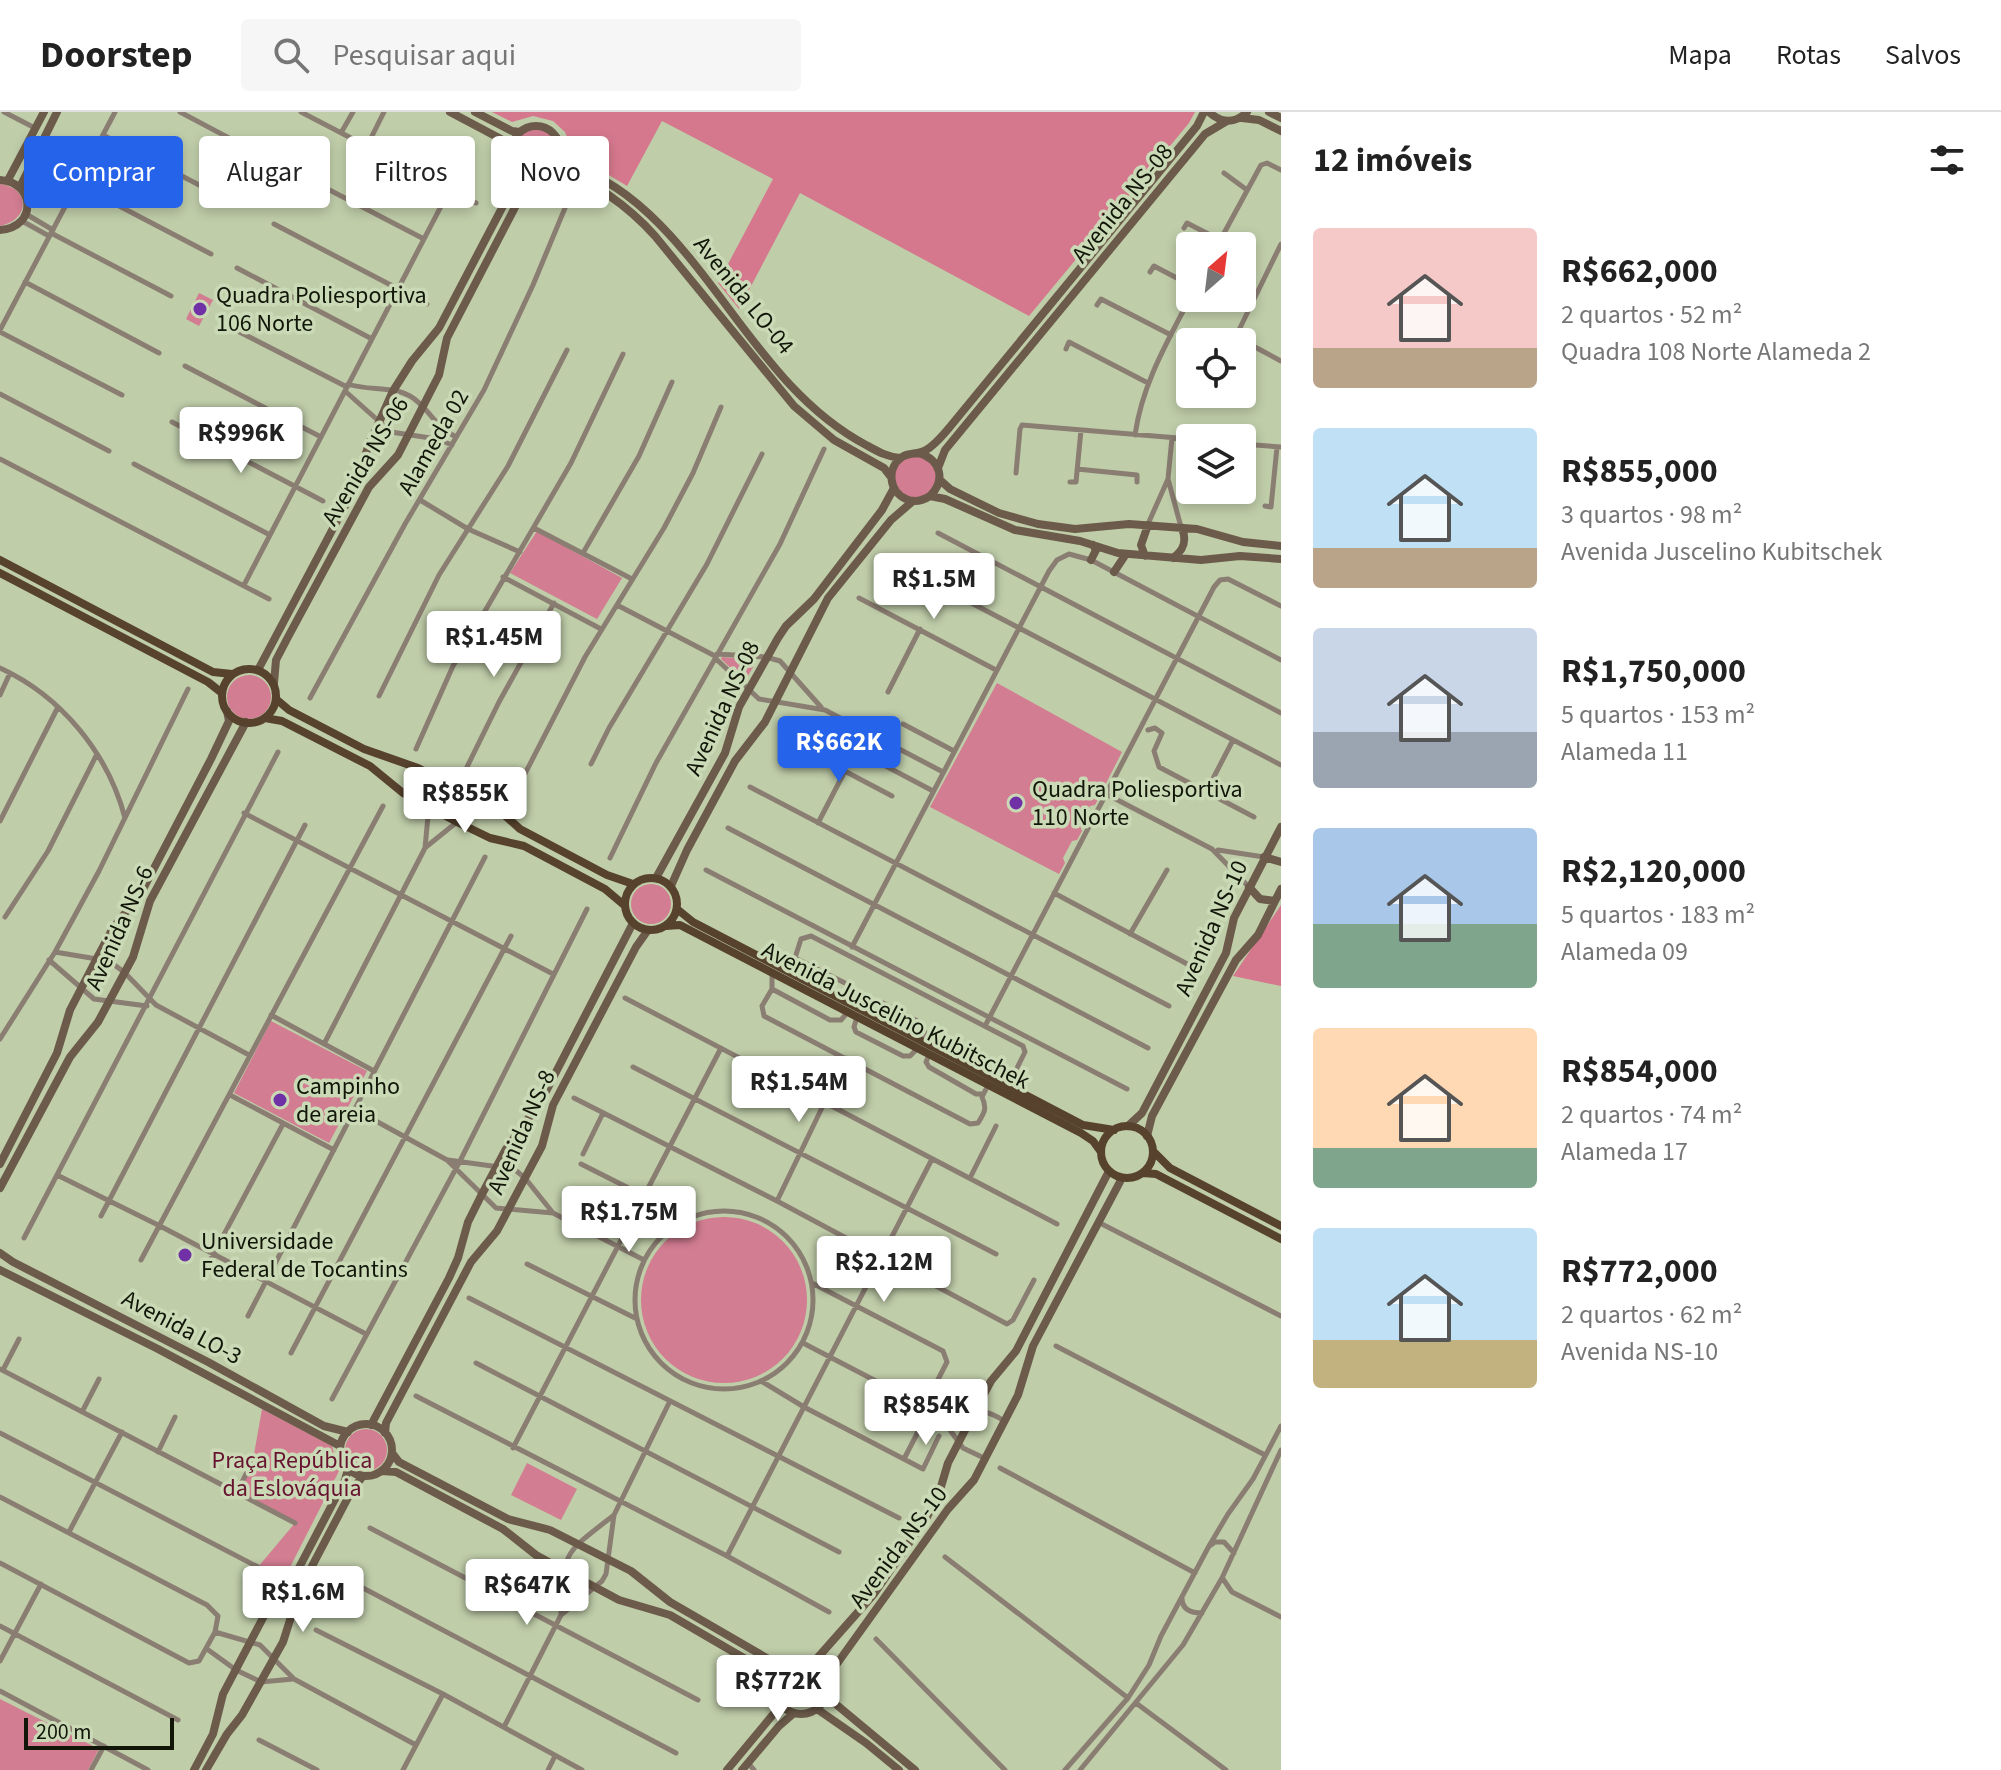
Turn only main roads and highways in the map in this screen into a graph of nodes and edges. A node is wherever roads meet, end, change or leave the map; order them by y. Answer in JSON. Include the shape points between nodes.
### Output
{"nodes":[{"id":1,"x":0,"y":560,"type":"edge"},
{"id":2,"x":0,"y":573,"type":"edge"},
{"id":3,"x":232,"y":674,"type":"junction"},
{"id":4,"x":222,"y":693,"type":"junction"},
{"id":5,"x":276,"y":699,"type":"junction"},
{"id":6,"x":265,"y":718,"type":"junction"},
{"id":7,"x":633,"y":884,"type":"junction"},
{"id":8,"x":624,"y":905,"type":"junction"},
{"id":9,"x":677,"y":909,"type":"junction"},
{"id":10,"x":666,"y":926,"type":"junction"},
{"id":11,"x":774,"y":969,"type":"junction"},
{"id":12,"x":991,"y":1082,"type":"junction"},
{"id":13,"x":1114,"y":1130,"type":"junction"},
{"id":14,"x":1153,"y":1151,"type":"junction"},
{"id":15,"x":1101,"y":1152,"type":"junction"},
{"id":16,"x":1143,"y":1173,"type":"junction"},
{"id":17,"x":1281,"y":1226,"type":"edge"},
{"id":18,"x":1281,"y":1239,"type":"edge"}],
"edges":[{"from":1,"to":3,"type":"main road","via":[[213,672]]},
{"from":2,"to":4,"type":"main road"},
{"from":3,"to":4,"type":"main road"},
{"from":3,"to":5,"type":"main road","via":[[258,670],[267,675]]},
{"from":4,"to":6,"type":"main road","via":[[233,717],[246,722]]},
{"from":5,"to":6,"type":"main road"},
{"from":5,"to":7,"type":"main road","via":[[364,749],[418,768],[476,798],[530,834]]},
{"from":6,"to":8,"type":"main road","via":[[282,721],[363,763],[403,793],[457,822],[524,846],[605,889]]},
{"from":7,"to":8,"type":"main road"},
{"from":7,"to":9,"type":"main road","via":[[656,878],[671,886]]},
{"from":8,"to":10,"type":"main road","via":[[633,923],[648,930]]},
{"from":9,"to":10,"type":"main road"},
{"from":9,"to":11,"type":"main road","name":"Avenida Juscelino Kubitschek"},
{"from":10,"to":11,"type":"main road","name":"Avenida Juscelino Kubitschek","via":[[680,925]]},
{"from":11,"to":12,"type":"main road","name":"Avenida Juscelino Kubitschek"},
{"from":12,"to":13,"type":"main road","name":"Avenida Juscelino Kubitschek","via":[[1083,1125]]},
{"from":12,"to":15,"type":"main road","name":"Avenida Juscelino Kubitschek","via":[[1081,1133]]},
{"from":13,"to":14,"type":"main road","via":[[1128,1126],[1147,1136]]},
{"from":13,"to":15,"type":"main road"},
{"from":14,"to":16,"type":"main road"},
{"from":14,"to":17,"type":"main road","via":[[1170,1168]]},
{"from":15,"to":16,"type":"main road","via":[[1109,1171],[1122,1178]]},
{"from":16,"to":18,"type":"main road","via":[[1156,1174]]}]}
